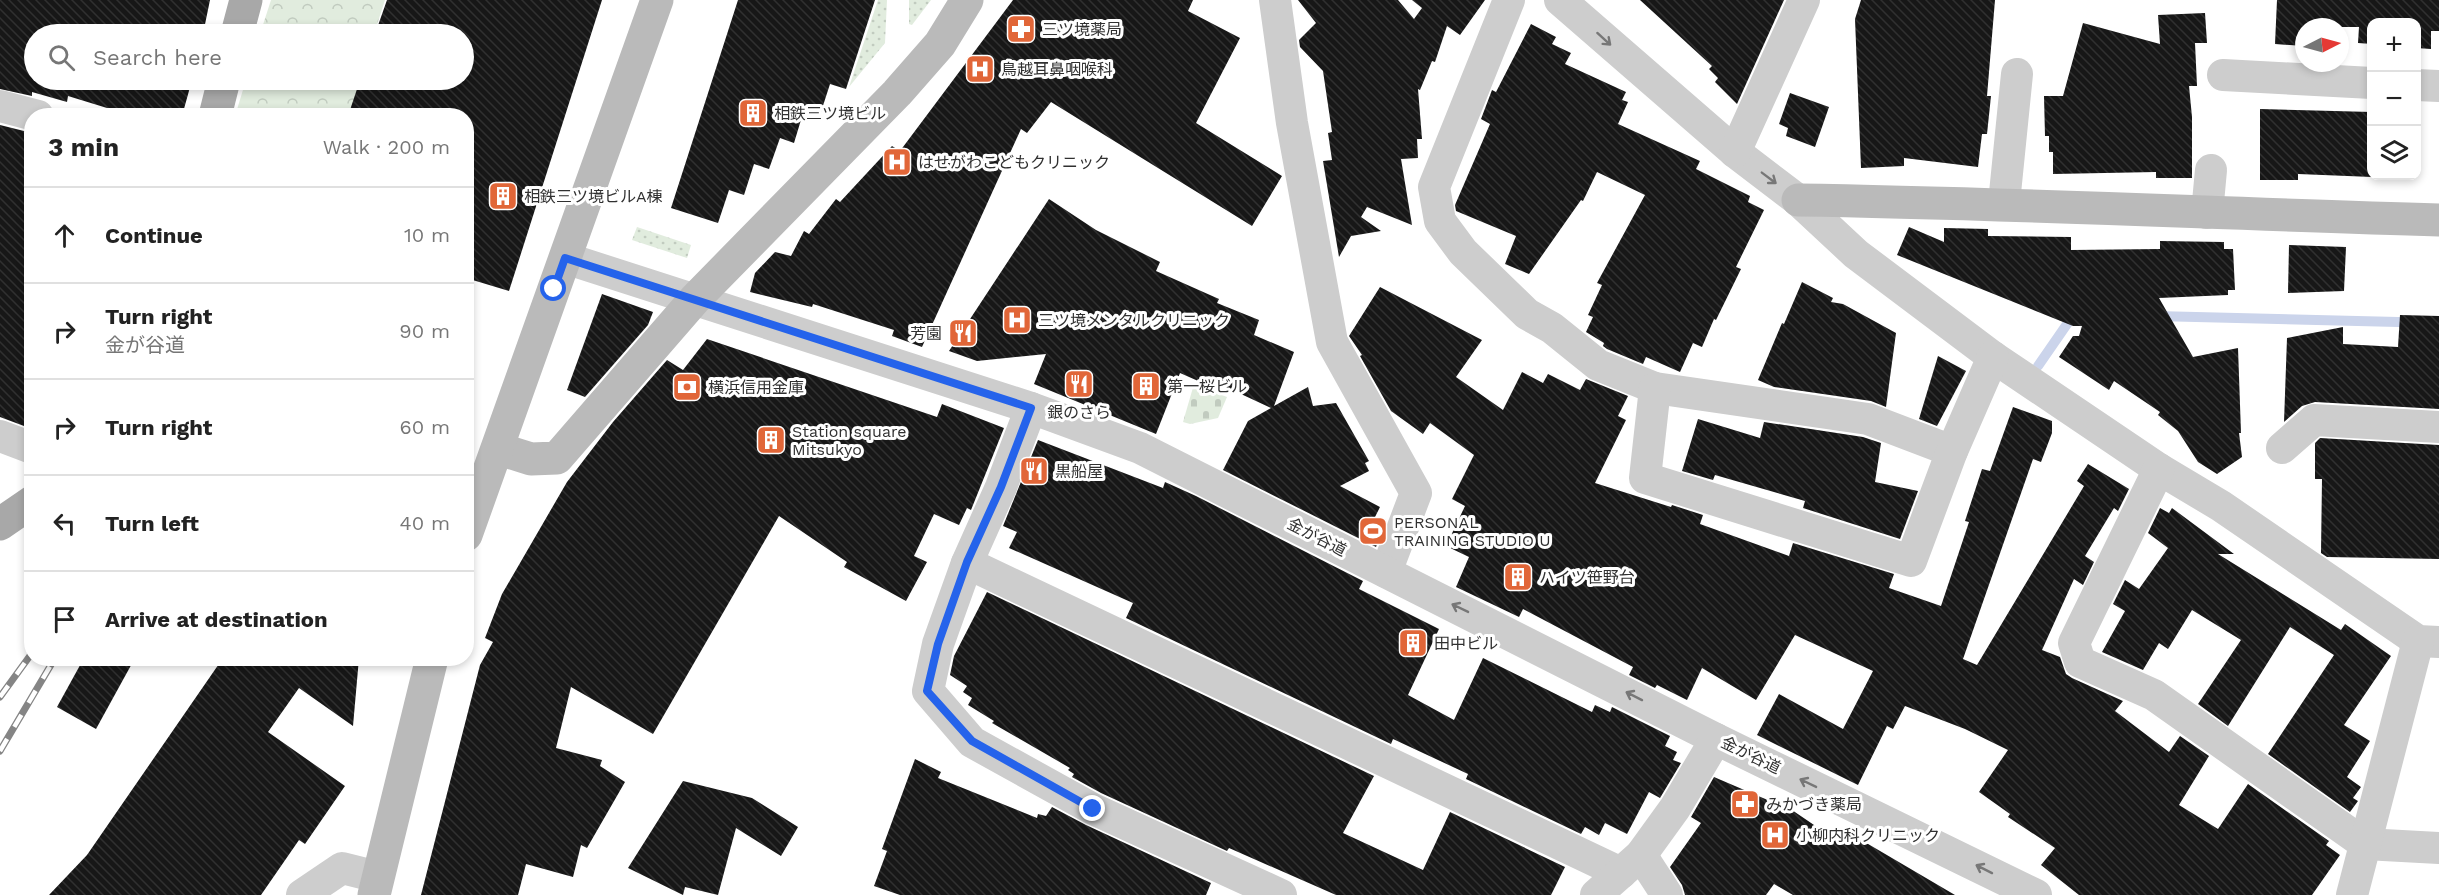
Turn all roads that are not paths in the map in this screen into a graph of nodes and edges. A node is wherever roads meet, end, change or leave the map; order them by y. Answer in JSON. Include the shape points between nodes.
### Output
{"nodes":[{"id":1,"x":246,"y":0,"type":"edge"},
{"id":2,"x":657,"y":0,"type":"edge"},
{"id":3,"x":967,"y":0,"type":"edge"},
{"id":4,"x":1275,"y":0,"type":"edge"},
{"id":5,"x":1509,"y":0,"type":"edge"},
{"id":6,"x":1560,"y":0,"type":"edge"},
{"id":7,"x":1804,"y":0,"type":"edge"},
{"id":8,"x":240,"y":24,"type":"edge"},
{"id":9,"x":2018,"y":74,"type":"dead end"},
{"id":10,"x":2223,"y":75,"type":"dead end"},
{"id":11,"x":2367,"y":83,"type":"edge"},
{"id":12,"x":2421,"y":85,"type":"edge"},
{"id":13,"x":2439,"y":86,"type":"edge"},
{"id":14,"x":222,"y":90,"type":"edge"},
{"id":15,"x":0,"y":106,"type":"edge"},
{"id":16,"x":217,"y":108,"type":"edge"},
{"id":17,"x":24,"y":112,"type":"edge"},
{"id":18,"x":1736,"y":152,"type":"junction"},
{"id":19,"x":2211,"y":170,"type":"dead end"},
{"id":20,"x":1798,"y":200,"type":"junction"},
{"id":21,"x":2004,"y":203,"type":"junction"},
{"id":22,"x":2207,"y":213,"type":"junction"},
{"id":23,"x":2439,"y":220,"type":"edge"},
{"id":24,"x":565,"y":258,"type":"junction"},
{"id":25,"x":694,"y":299,"type":"junction"},
{"id":26,"x":1993,"y":357,"type":"junction"},
{"id":27,"x":1655,"y":388,"type":"junction"},
{"id":28,"x":1031,"y":408,"type":"junction"},
{"id":29,"x":2439,"y":427,"type":"edge"},
{"id":30,"x":0,"y":436,"type":"edge"},
{"id":31,"x":24,"y":445,"type":"edge"},
{"id":32,"x":2282,"y":448,"type":"dead end"},
{"id":33,"x":499,"y":449,"type":"junction"},
{"id":34,"x":1952,"y":451,"type":"junction"},
{"id":35,"x":2159,"y":469,"type":"junction"},
{"id":36,"x":24,"y":508,"type":"edge"},
{"id":37,"x":474,"y":514,"type":"edge"},
{"id":38,"x":0,"y":524,"type":"edge"},
{"id":39,"x":967,"y":562,"type":"junction"},
{"id":40,"x":1386,"y":572,"type":"junction"},
{"id":41,"x":2428,"y":642,"type":"edge"},
{"id":42,"x":430,"y":666,"type":"edge"},
{"id":43,"x":1716,"y":739,"type":"junction"},
{"id":44,"x":2365,"y":844,"type":"junction"},
{"id":45,"x":2439,"y":848,"type":"edge"},
{"id":46,"x":1631,"y":864,"type":"junction"},
{"id":47,"x":1227,"y":884,"type":"edge"},
{"id":48,"x":376,"y":886,"type":"edge"},
{"id":49,"x":302,"y":895,"type":"edge"},
{"id":50,"x":1281,"y":895,"type":"edge"},
{"id":51,"x":1596,"y":895,"type":"edge"},
{"id":52,"x":1667,"y":895,"type":"edge"},
{"id":53,"x":2036,"y":895,"type":"edge"},
{"id":54,"x":2352,"y":895,"type":"edge"}],
"edges":[{"from":1,"to":8,"type":"main road"},
{"from":2,"to":24,"type":"street"},
{"from":3,"to":25,"type":"street","via":[[940,44],[897,93]]},
{"from":4,"to":40,"type":"street","via":[[1292,123],[1332,342],[1416,493]]},
{"from":5,"to":27,"type":"street","via":[[1434,187],[1440,221],[1463,252],[1527,314],[1552,328],[1598,365]]},
{"from":6,"to":18,"type":"street","one_way":true},
{"from":7,"to":18,"type":"street"},
{"from":9,"to":21,"type":"street"},
{"from":10,"to":11,"type":"street"},
{"from":12,"to":13,"type":"street"},
{"from":14,"to":16,"type":"main road"},
{"from":15,"to":17,"type":"street"},
{"from":18,"to":20,"type":"street","one_way":true},
{"from":19,"to":22,"type":"street"},
{"from":20,"to":21,"type":"street"},
{"from":20,"to":26,"type":"street","via":[[1856,254]]},
{"from":21,"to":22,"type":"street"},
{"from":22,"to":23,"type":"street"},
{"from":24,"to":25,"type":"street","name":"金が谷道"},
{"from":24,"to":33,"type":"street"},
{"from":25,"to":28,"type":"street","name":"金が谷道"},
{"from":25,"to":33,"type":"street","via":[[557,458],[531,459]]},
{"from":26,"to":34,"type":"street"},
{"from":26,"to":35,"type":"street"},
{"from":27,"to":34,"type":"street","via":[[1868,419]]},
{"from":27,"to":34,"type":"street","via":[[1645,478],[1911,561]]},
{"from":28,"to":39,"type":"street"},
{"from":28,"to":40,"type":"street","name":"金が谷道","via":[[1140,448]]},
{"from":29,"to":32,"type":"street","via":[[2314,420]]},
{"from":30,"to":31,"type":"street"},
{"from":33,"to":37,"type":"street"},
{"from":35,"to":41,"type":"street"},
{"from":35,"to":44,"type":"street","via":[[2074,643],[2080,662],[2154,696]]},
{"from":36,"to":38,"type":"main road"},
{"from":39,"to":46,"type":"street"},
{"from":39,"to":47,"type":"street","via":[[938,644],[927,691],[972,741]]},
{"from":43,"to":40,"type":"street","name":"金が谷道","one_way":true},
{"from":41,"to":44,"type":"street"},
{"from":42,"to":48,"type":"street"},
{"from":43,"to":46,"type":"street","via":[[1675,808]]},
{"from":53,"to":43,"type":"street","name":"金が谷道","one_way":true},
{"from":44,"to":45,"type":"street"},
{"from":44,"to":54,"type":"street"},
{"from":46,"to":51,"type":"street"},
{"from":46,"to":52,"type":"street"},
{"from":47,"to":50,"type":"street"},
{"from":48,"to":49,"type":"street","via":[[342,868]]}]}
